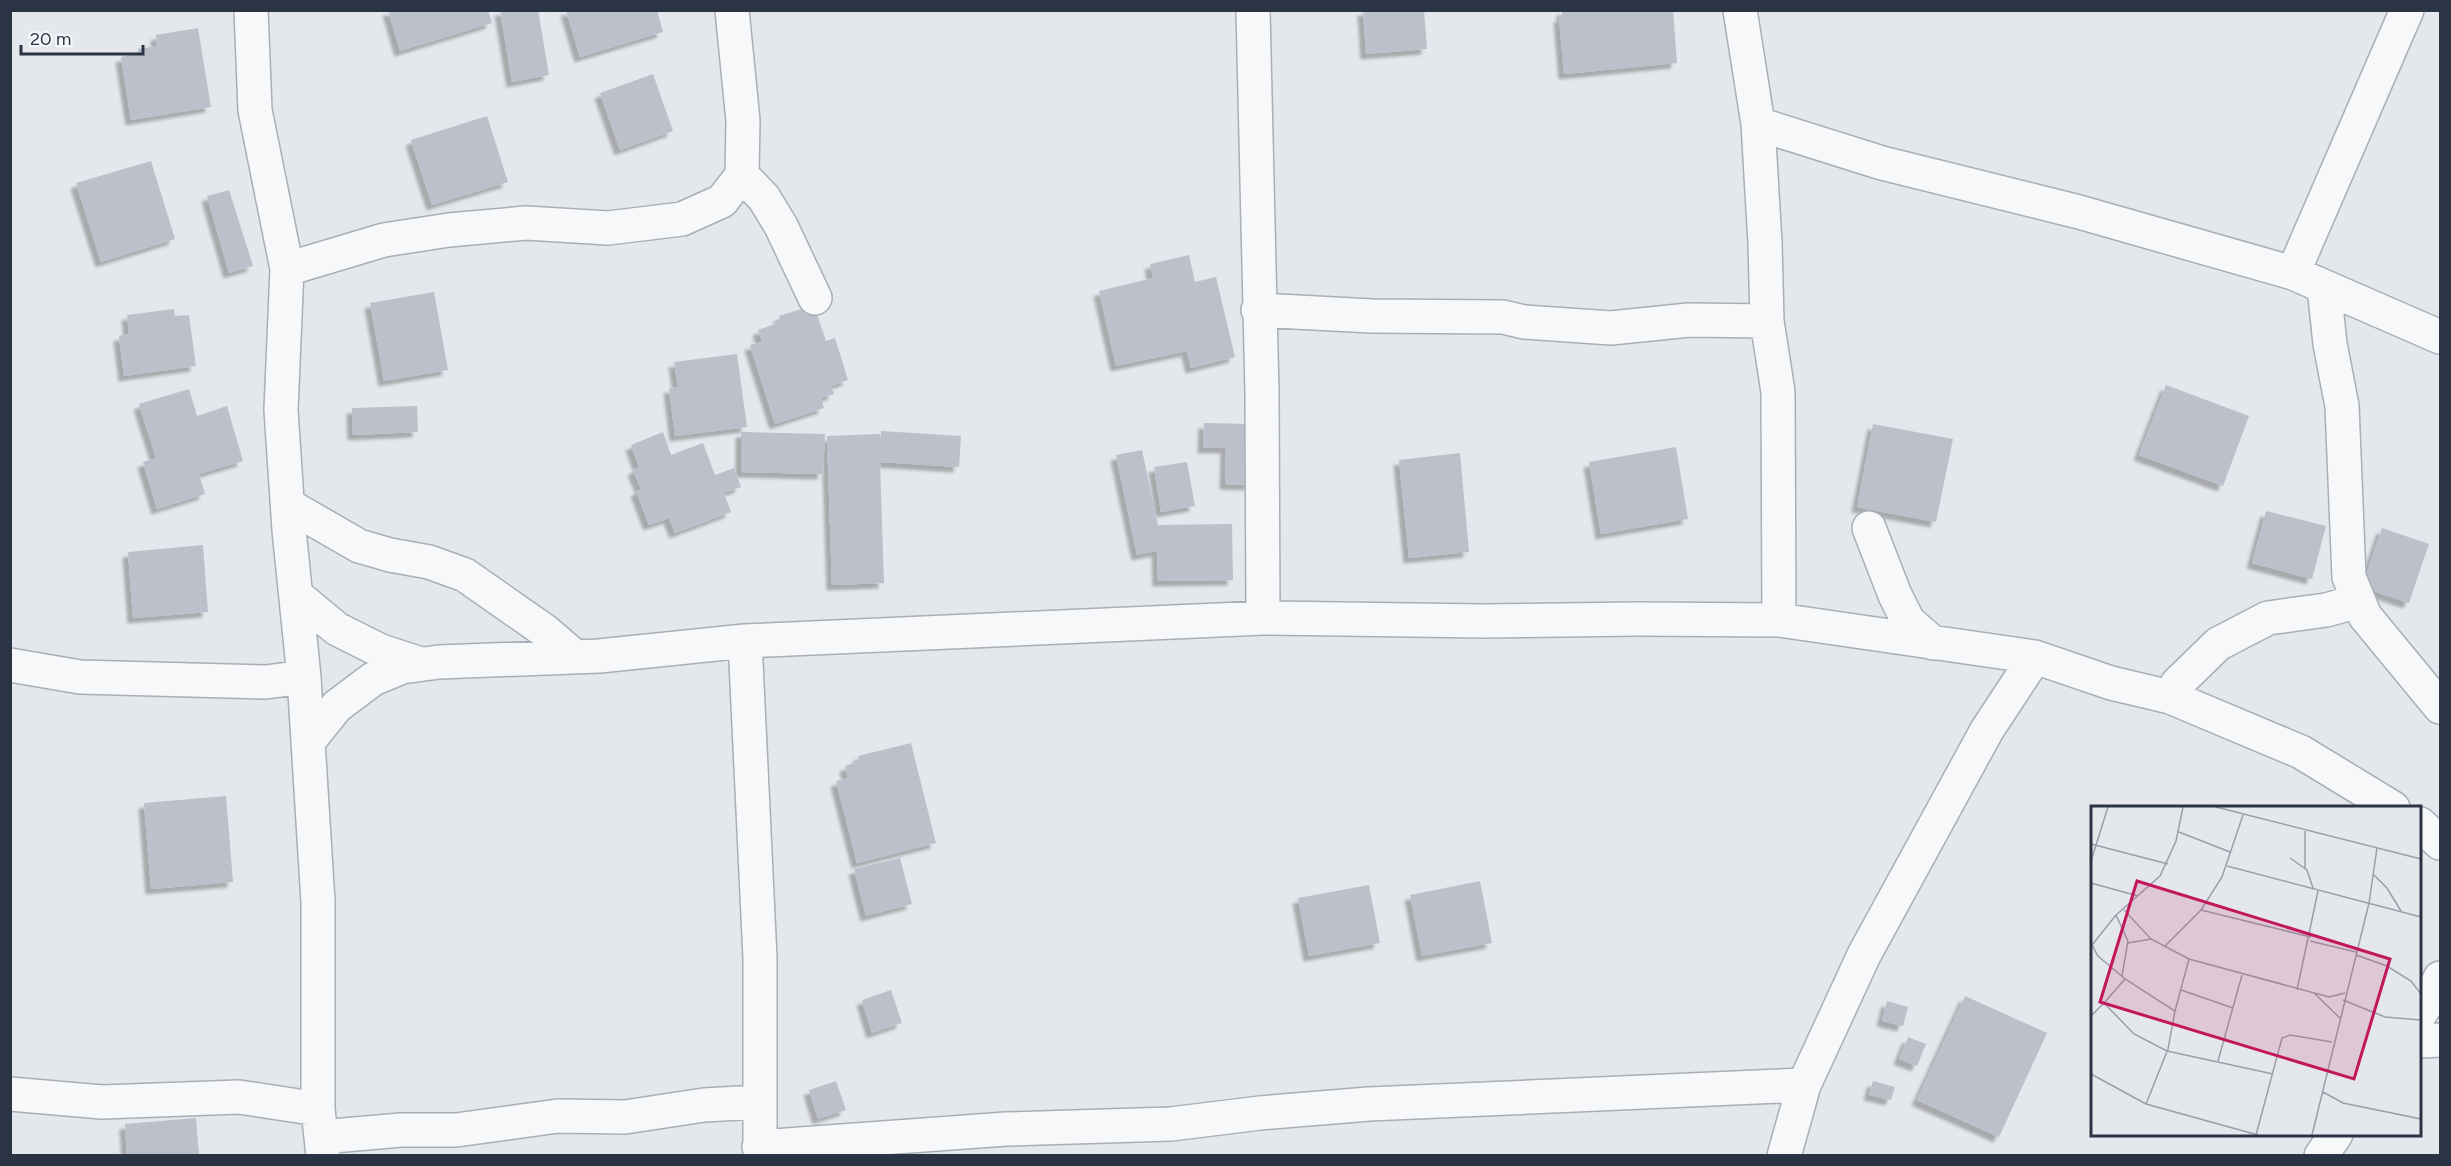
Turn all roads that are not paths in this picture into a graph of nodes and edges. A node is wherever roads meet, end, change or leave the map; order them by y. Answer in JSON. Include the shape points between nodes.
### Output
{"nodes":[{"id":1,"x":251,"y":10,"type":"edge"},
{"id":2,"x":732,"y":10,"type":"edge"},
{"id":3,"x":1253,"y":10,"type":"edge"},
{"id":4,"x":1740,"y":10,"type":"edge"},
{"id":5,"x":2407,"y":10,"type":"edge"},
{"id":6,"x":1758,"y":124,"type":"junction"},
{"id":7,"x":742,"y":176,"type":"junction"},
{"id":8,"x":287,"y":269,"type":"junction"},
{"id":9,"x":2293,"y":273,"type":"junction"},
{"id":10,"x":2324,"y":287,"type":"junction"},
{"id":11,"x":815,"y":298,"type":"dead end"},
{"id":12,"x":1258,"y":310,"type":"junction"},
{"id":13,"x":1767,"y":321,"type":"junction"},
{"id":14,"x":2440,"y":337,"type":"edge"},
{"id":15,"x":288,"y":505,"type":"junction"},
{"id":16,"x":1869,"y":528,"type":"dead end"},
{"id":17,"x":296,"y":596,"type":"junction"},
{"id":18,"x":2359,"y":601,"type":"junction"},
{"id":19,"x":1263,"y":618,"type":"junction"},
{"id":20,"x":1779,"y":620,"type":"junction"},
{"id":21,"x":745,"y":641,"type":"junction"},
{"id":22,"x":1933,"y":643,"type":"junction"},
{"id":23,"x":574,"y":656,"type":"junction"},
{"id":24,"x":2035,"y":657,"type":"junction"},
{"id":25,"x":421,"y":664,"type":"junction"},
{"id":26,"x":10,"y":665,"type":"edge"},
{"id":27,"x":304,"y":677,"type":"junction"},
{"id":28,"x":2170,"y":697,"type":"junction"},
{"id":29,"x":2440,"y":707,"type":"edge"},
{"id":30,"x":308,"y":742,"type":"junction"},
{"id":31,"x":2391,"y":806,"type":"edge"},
{"id":32,"x":2421,"y":825,"type":"edge"},
{"id":33,"x":2440,"y":843,"type":"edge"},
{"id":34,"x":2440,"y":978,"type":"edge"},
{"id":35,"x":2421,"y":1012,"type":"edge"},
{"id":36,"x":2440,"y":1040,"type":"edge"},
{"id":37,"x":2421,"y":1041,"type":"edge"},
{"id":38,"x":1804,"y":1085,"type":"junction"},
{"id":39,"x":10,"y":1094,"type":"edge"},
{"id":40,"x":759,"y":1102,"type":"junction"},
{"id":41,"x":321,"y":1134,"type":"edge"},
{"id":42,"x":2335,"y":1136,"type":"edge"},
{"id":43,"x":760,"y":1151,"type":"edge"},
{"id":44,"x":1784,"y":1155,"type":"edge"},
{"id":45,"x":2321,"y":1155,"type":"edge"}],
"edges":[{"from":1,"to":8,"type":"street","via":[[255,110]]},
{"from":2,"to":7,"type":"street","via":[[743,121]]},
{"from":3,"to":12,"type":"street"},
{"from":4,"to":6,"type":"street"},
{"from":5,"to":9,"type":"street"},
{"from":6,"to":9,"type":"street","via":[[1882,162],[2079,212]]},
{"from":6,"to":13,"type":"street"},
{"from":7,"to":8,"type":"street","via":[[723,201],[682,219],[608,228],[526,223],[449,230],[384,240]]},
{"from":7,"to":11,"type":"street","via":[[764,198],[781,226]]},
{"from":8,"to":15,"type":"street","via":[[281,410]]},
{"from":9,"to":10,"type":"street"},
{"from":10,"to":14,"type":"street"},
{"from":10,"to":18,"type":"street","via":[[2342,406],[2349,577]]},
{"from":12,"to":13,"type":"street","via":[[1503,317],[1611,328],[1689,320]]},
{"from":12,"to":19,"type":"street"},
{"from":13,"to":20,"type":"street","via":[[1778,392]]},
{"from":15,"to":17,"type":"street"},
{"from":15,"to":23,"type":"street","via":[[359,546],[429,562],[465,575]]},
{"from":16,"to":22,"type":"street","via":[[1908,621]]},
{"from":17,"to":25,"type":"street","via":[[337,628],[381,651]]},
{"from":17,"to":27,"type":"street"},
{"from":18,"to":28,"type":"street","via":[[2268,618],[2218,644],[2177,684]]},
{"from":18,"to":29,"type":"street","via":[[2365,616]]},
{"from":19,"to":20,"type":"street"},
{"from":19,"to":21,"type":"street"},
{"from":20,"to":22,"type":"street"},
{"from":21,"to":23,"type":"street"},
{"from":21,"to":40,"type":"street","via":[[760,958]]},
{"from":22,"to":24,"type":"street"},
{"from":23,"to":25,"type":"street"},
{"from":24,"to":28,"type":"street","via":[[2111,683]]},
{"from":24,"to":38,"type":"street","via":[[1988,730],[1864,955]]},
{"from":25,"to":30,"type":"street","via":[[373,679],[337,706]]},
{"from":26,"to":27,"type":"street","via":[[80,678],[266,681]]},
{"from":27,"to":30,"type":"street"},
{"from":28,"to":31,"type":"street","via":[[2301,752]]},
{"from":30,"to":41,"type":"street","via":[[318,902]]},
{"from":32,"to":33,"type":"street"},
{"from":34,"to":35,"type":"street"},
{"from":36,"to":37,"type":"street"},
{"from":38,"to":43,"type":"street","via":[[1369,1104],[1171,1124],[1006,1129]]},
{"from":38,"to":44,"type":"street"},
{"from":39,"to":41,"type":"street","via":[[102,1102],[239,1096]]},
{"from":40,"to":41,"type":"street","via":[[704,1105],[625,1117],[558,1116],[456,1130]]},
{"from":40,"to":43,"type":"street"},
{"from":42,"to":45,"type":"street"}]}
